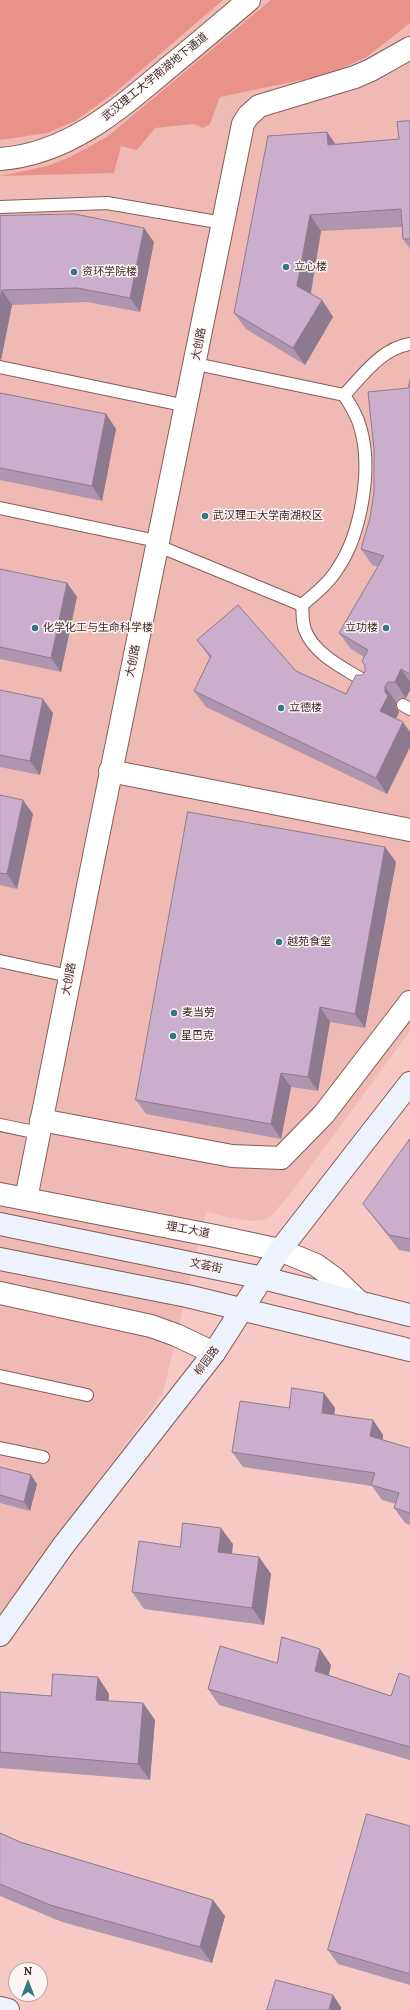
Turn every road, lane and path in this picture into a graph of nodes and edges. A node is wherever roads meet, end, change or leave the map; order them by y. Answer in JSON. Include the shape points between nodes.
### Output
{"nodes":[{"id":1,"x":249,"y":0,"type":"edge"},
{"id":2,"x":410,"y":48,"type":"edge"},
{"id":3,"x":0,"y":159,"type":"edge"},
{"id":4,"x":0,"y":207,"type":"edge"},
{"id":5,"x":223,"y":223,"type":"junction"},
{"id":6,"x":410,"y":344,"type":"edge"},
{"id":7,"x":196,"y":364,"type":"junction"},
{"id":8,"x":0,"y":367,"type":"edge"},
{"id":9,"x":344,"y":395,"type":"junction"},
{"id":10,"x":187,"y":406,"type":"junction"},
{"id":11,"x":0,"y":508,"type":"edge"},
{"id":12,"x":157,"y":543,"type":"junction"},
{"id":13,"x":302,"y":606,"type":"junction"},
{"id":14,"x":370,"y":684,"type":"edge"},
{"id":15,"x":110,"y":771,"type":"junction"},
{"id":16,"x":410,"y":830,"type":"edge"},
{"id":17,"x":0,"y":962,"type":"edge"},
{"id":18,"x":69,"y":976,"type":"junction"},
{"id":19,"x":410,"y":1002,"type":"edge"},
{"id":20,"x":410,"y":1083,"type":"edge"},
{"id":21,"x":0,"y":1125,"type":"edge"},
{"id":22,"x":40,"y":1126,"type":"junction"},
{"id":23,"x":0,"y":1194,"type":"edge"},
{"id":24,"x":26,"y":1199,"type":"junction"},
{"id":25,"x":0,"y":1224,"type":"edge"},
{"id":26,"x":280,"y":1250,"type":"junction"},
{"id":27,"x":0,"y":1259,"type":"edge"},
{"id":28,"x":263,"y":1278,"type":"junction"},
{"id":29,"x":0,"y":1293,"type":"edge"},
{"id":30,"x":360,"y":1303,"type":"junction"},
{"id":31,"x":242,"y":1309,"type":"junction"},
{"id":32,"x":410,"y":1315,"type":"edge"},
{"id":33,"x":410,"y":1350,"type":"edge"},
{"id":34,"x":214,"y":1353,"type":"junction"},
{"id":35,"x":0,"y":1376,"type":"edge"},
{"id":36,"x":87,"y":1395,"type":"dead end"},
{"id":37,"x":0,"y":1448,"type":"edge"},
{"id":38,"x":43,"y":1457,"type":"dead end"},
{"id":39,"x":0,"y":1635,"type":"edge"},
{"id":40,"x":0,"y":2008,"type":"edge"},
{"id":41,"x":8,"y":2010,"type":"edge"}],
"edges":[{"from":1,"to":3,"type":"street","name":"武汉理工大学南湖地下通道","via":[[117,110],[80,135],[56,146],[23,156]]},
{"from":2,"to":5,"type":"street","name":"大创路","via":[[355,77],[259,106],[248,116],[243,124]]},
{"from":4,"to":5,"type":"lane","via":[[107,203]]},
{"from":5,"to":7,"type":"street","name":"大创路"},
{"from":6,"to":9,"type":"lane","via":[[385,352]]},
{"from":7,"to":9,"type":"lane"},
{"from":7,"to":10,"type":"street","name":"大创路"},
{"from":8,"to":10,"type":"lane"},
{"from":9,"to":13,"type":"lane","via":[[362,431],[365,470],[360,511],[347,551],[338,568]]},
{"from":10,"to":12,"type":"street","name":"大创路"},
{"from":11,"to":12,"type":"lane"},
{"from":12,"to":13,"type":"lane"},
{"from":12,"to":15,"type":"street","name":"大创路"},
{"from":13,"to":14,"type":"lane","via":[[305,629],[313,644],[331,660]]},
{"from":15,"to":16,"type":"street"},
{"from":15,"to":18,"type":"street","name":"大创路"},
{"from":17,"to":18,"type":"lane"},
{"from":18,"to":22,"type":"street","name":"大创路"},
{"from":19,"to":22,"type":"street","via":[[324,1114],[281,1158],[232,1156]]},
{"from":20,"to":26,"type":"main road","name":"柳园路"},
{"from":21,"to":22,"type":"lane"},
{"from":22,"to":24,"type":"street","name":"大创路"},
{"from":23,"to":24,"type":"street","name":"理工大道"},
{"from":24,"to":26,"type":"street","name":"理工大道"},
{"from":25,"to":28,"type":"main road","name":"文荟街"},
{"from":26,"to":28,"type":"main road","name":"柳园路"},
{"from":26,"to":30,"type":"street","name":"理工大道","via":[[316,1266],[334,1278]]},
{"from":27,"to":31,"type":"main road"},
{"from":28,"to":30,"type":"main road","name":"文荟街"},
{"from":28,"to":31,"type":"main road","name":"柳园路"},
{"from":29,"to":34,"type":"street","via":[[151,1326]]},
{"from":30,"to":32,"type":"main road","name":"文荟街"},
{"from":31,"to":33,"type":"main road"},
{"from":31,"to":34,"type":"main road","name":"柳园路"},
{"from":34,"to":39,"type":"main road","name":"柳园路","via":[[63,1546]]},
{"from":35,"to":36,"type":"lane"},
{"from":37,"to":38,"type":"lane"},
{"from":40,"to":41,"type":"main road"}]}
